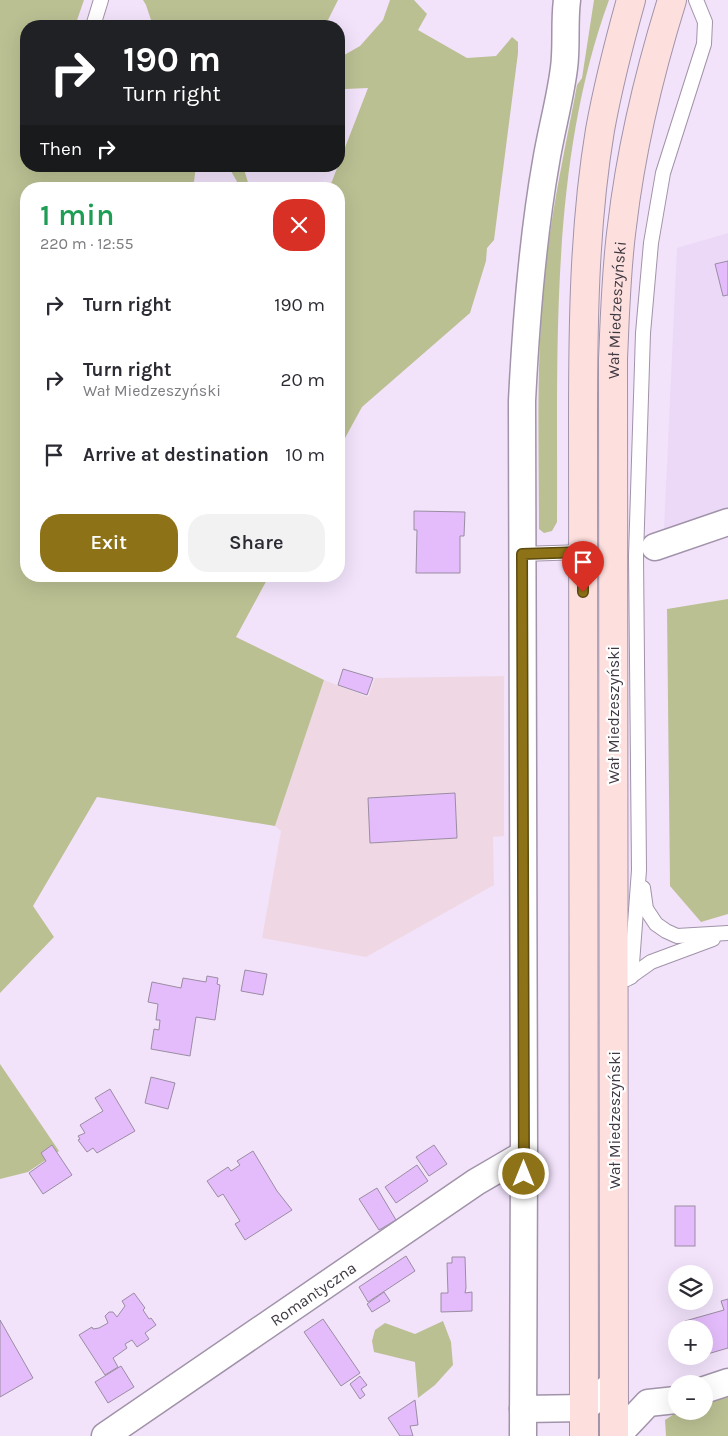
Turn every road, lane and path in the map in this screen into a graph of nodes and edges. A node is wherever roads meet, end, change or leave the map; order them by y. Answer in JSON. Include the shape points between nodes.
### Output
{"nodes":[{"id":1,"x":101,"y":0,"type":"edge"},
{"id":2,"x":567,"y":0,"type":"edge"},
{"id":3,"x":631,"y":0,"type":"edge"},
{"id":4,"x":672,"y":0,"type":"edge"},
{"id":5,"x":696,"y":0,"type":"edge"},
{"id":6,"x":94,"y":20,"type":"edge"},
{"id":7,"x":728,"y":522,"type":"edge"},
{"id":8,"x":583,"y":552,"type":"junction"},
{"id":9,"x":645,"y":552,"type":"junction"},
{"id":10,"x":522,"y":554,"type":"junction"},
{"id":11,"x":639,"y":870,"type":"junction"},
{"id":12,"x":728,"y":933,"type":"edge"},
{"id":13,"x":622,"y":982,"type":"junction"},
{"id":14,"x":524,"y":1154,"type":"junction"},
{"id":15,"x":613,"y":1372,"type":"junction"},
{"id":16,"x":728,"y":1382,"type":"edge"},
{"id":17,"x":713,"y":1387,"type":"edge"},
{"id":18,"x":668,"y":1401,"type":"edge"},
{"id":19,"x":648,"y":1403,"type":"junction"},
{"id":20,"x":585,"y":1408,"type":"junction"},
{"id":21,"x":523,"y":1409,"type":"junction"},
{"id":22,"x":106,"y":1436,"type":"edge"},
{"id":23,"x":523,"y":1436,"type":"edge"},
{"id":24,"x":584,"y":1436,"type":"edge"},
{"id":25,"x":616,"y":1436,"type":"edge"}],
"edges":[{"from":1,"to":6,"type":"lane"},
{"from":2,"to":10,"type":"street","via":[[564,68],[535,232],[525,335]]},
{"from":3,"to":8,"type":"main road","name":"Wał Miedzeszyński","via":[[600,130],[588,224],[583,359]]},
{"from":4,"to":13,"type":"main road","name":"Wał Miedzeszyński","via":[[647,88],[635,146],[622,227],[616,295],[612,461]]},
{"from":5,"to":9,"type":"lane","via":[[705,22],[704,44],[663,174],[651,243],[643,333]]},
{"from":7,"to":9,"type":"street"},
{"from":8,"to":10,"type":"lane"},
{"from":8,"to":20,"type":"main road","name":"Wał Miedzeszyński"},
{"from":9,"to":11,"type":"lane"},
{"from":10,"to":14,"type":"street"},
{"from":11,"to":12,"type":"lane","via":[[646,909],[656,924],[677,936]]},
{"from":11,"to":13,"type":"lane"},
{"from":12,"to":13,"type":"lane","via":[[651,962]]},
{"from":13,"to":15,"type":"main road","name":"Wał Miedzeszyński"},
{"from":14,"to":21,"type":"street"},
{"from":14,"to":22,"type":"street","name":"Romantyczna","via":[[476,1182]]},
{"from":15,"to":19,"type":"street","via":[[627,1381]]},
{"from":15,"to":20,"type":"street"},
{"from":15,"to":25,"type":"main road","name":"Wał Miedzeszyński"},
{"from":16,"to":17,"type":"street"},
{"from":18,"to":19,"type":"street"},
{"from":19,"to":25,"type":"street"},
{"from":20,"to":21,"type":"street"},
{"from":20,"to":24,"type":"main road","name":"Wał Miedzeszyński"},
{"from":21,"to":23,"type":"street"}]}
